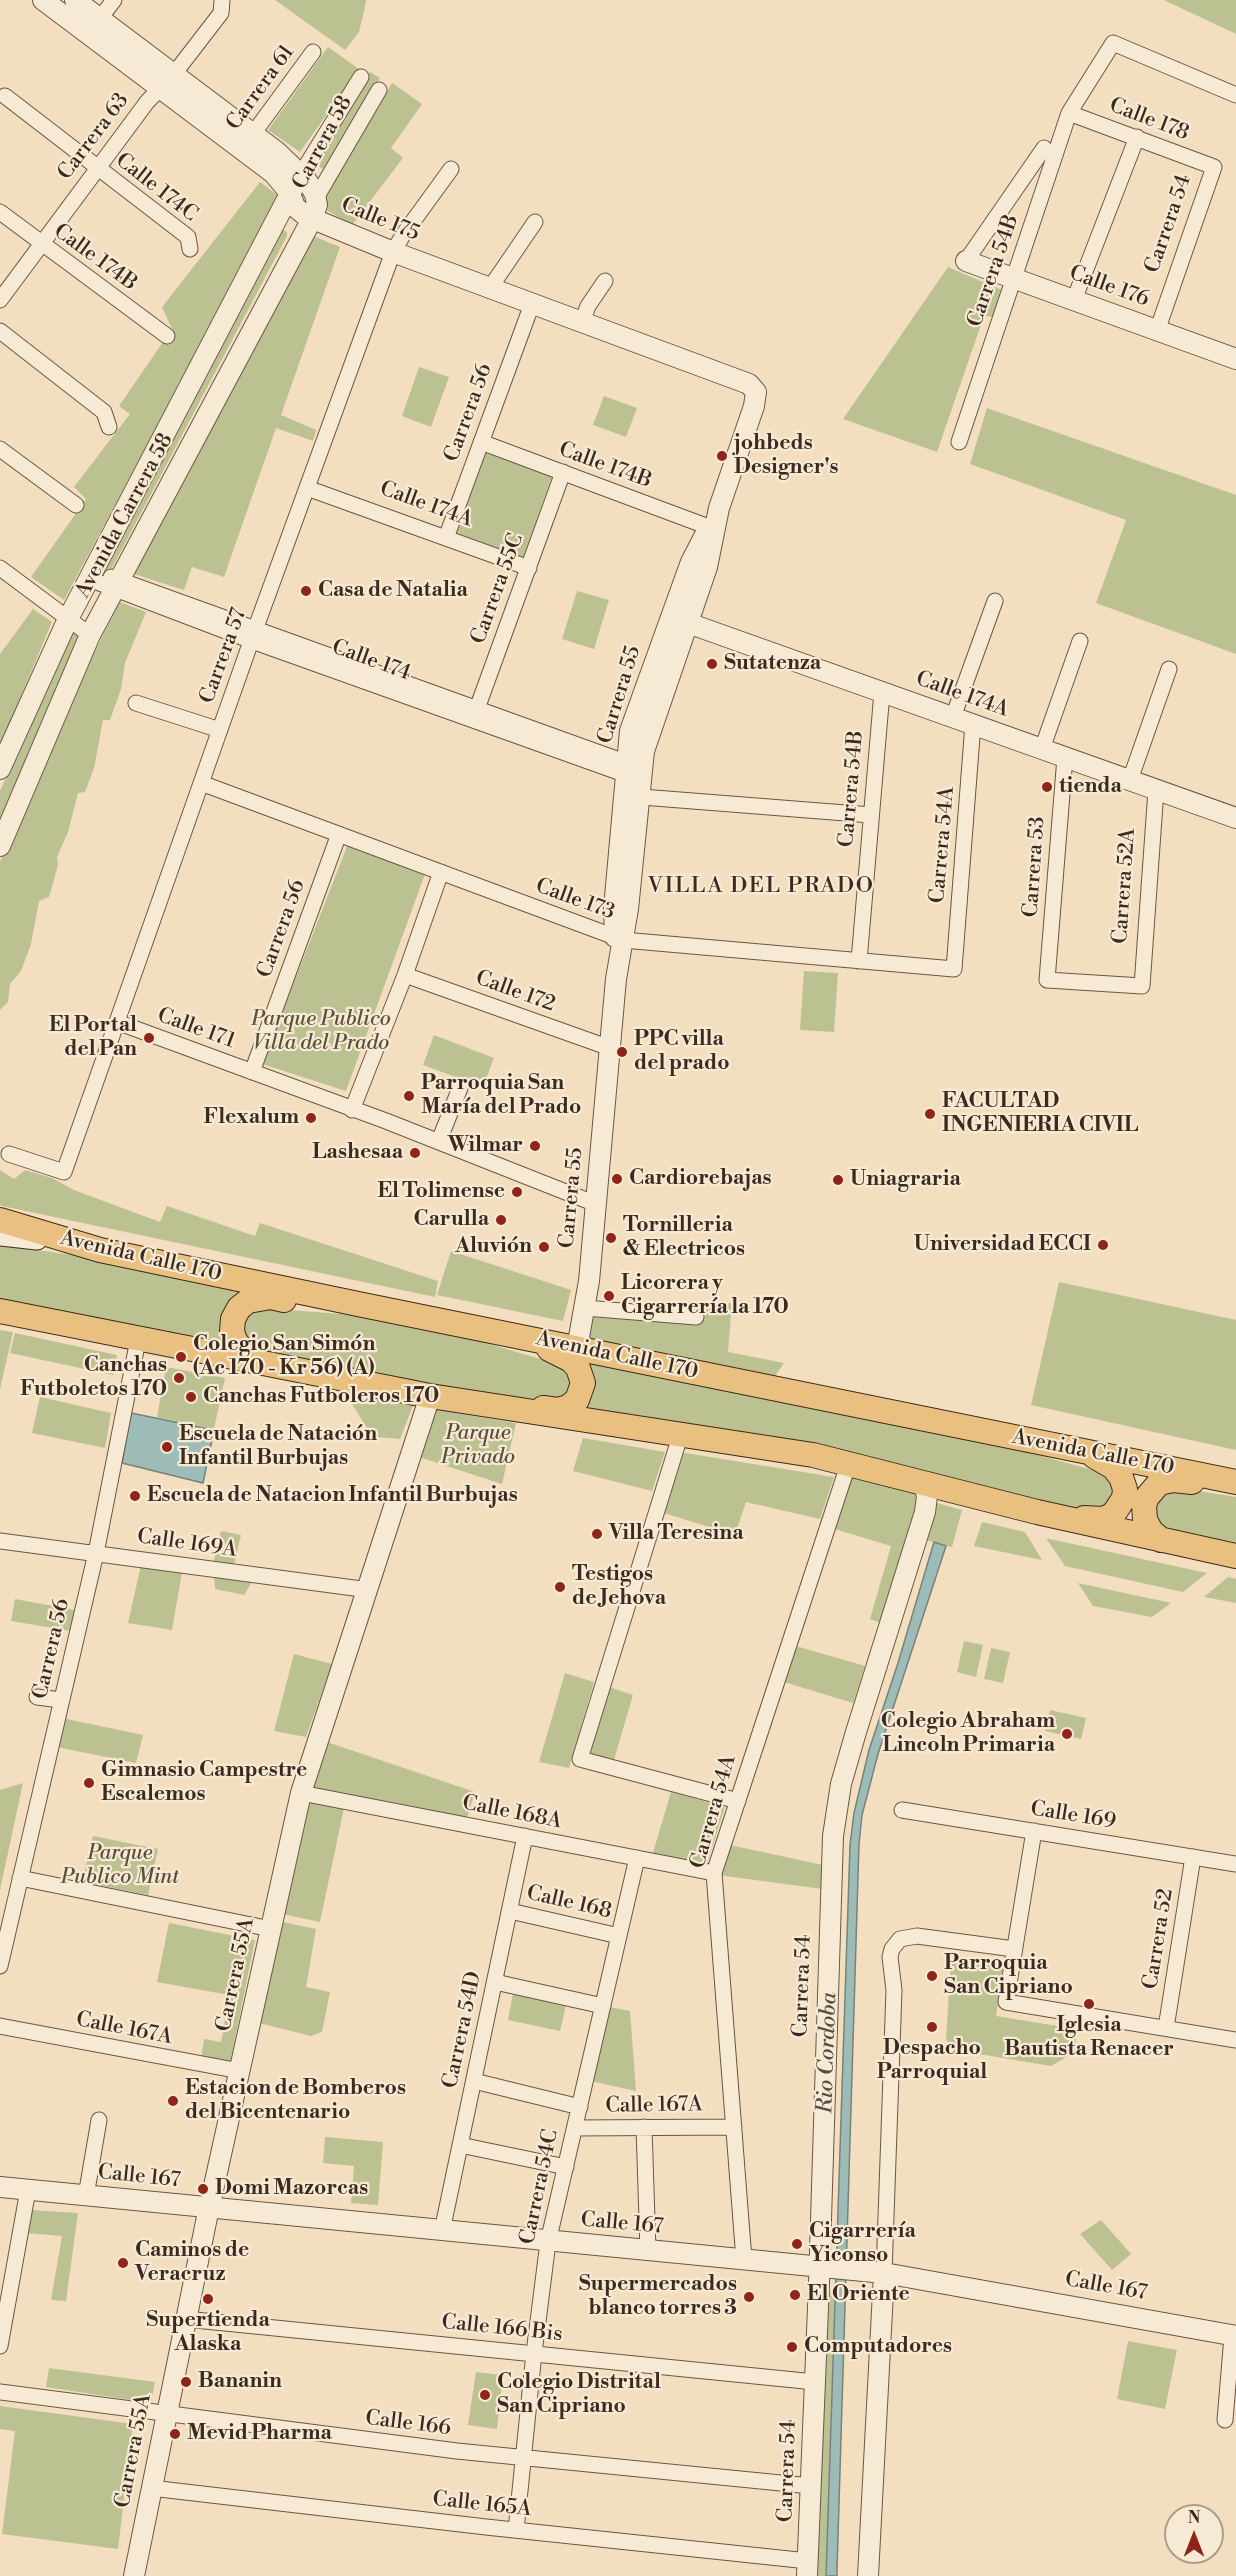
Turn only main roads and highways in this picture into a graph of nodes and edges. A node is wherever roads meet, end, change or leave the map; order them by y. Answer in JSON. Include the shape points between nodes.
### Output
{"nodes":[{"id":1,"x":0,"y":1220,"type":"edge"},
{"id":2,"x":0,"y":1235,"type":"edge"},
{"id":3,"x":100,"y":1250,"type":"junction"},
{"id":4,"x":358,"y":1304,"type":"junction"},
{"id":5,"x":0,"y":1311,"type":"edge"},
{"id":6,"x":528,"y":1338,"type":"junction"},
{"id":7,"x":266,"y":1365,"type":"junction"},
{"id":8,"x":484,"y":1405,"type":"junction"},
{"id":9,"x":1084,"y":1450,"type":"junction"},
{"id":10,"x":1236,"y":1483,"type":"edge"},
{"id":11,"x":1037,"y":1512,"type":"junction"},
{"id":12,"x":1161,"y":1540,"type":"junction"},
{"id":13,"x":1236,"y":1556,"type":"edge"}],
"edges":[{"from":1,"to":3,"type":"main road","name":"Avenida Calle 170"},
{"from":2,"to":3,"type":"main road"},
{"from":3,"to":4,"type":"main road","name":"Avenida Calle 170"},
{"from":4,"to":6,"type":"main road","name":"Avenida Calle 170"},
{"from":4,"to":7,"type":"main road","via":[[307,1304],[271,1297],[248,1301],[233,1319],[232,1331],[240,1349]]},
{"from":5,"to":7,"type":"main road"},
{"from":6,"to":8,"type":"main road","via":[[571,1360],[578,1368],[583,1383],[577,1400],[558,1410]]},
{"from":6,"to":9,"type":"main road","name":"Avenida Calle 170"},
{"from":7,"to":8,"type":"main road"},
{"from":8,"to":11,"type":"main road","via":[[849,1462]]},
{"from":9,"to":10,"type":"main road","name":"Avenida Calle 170"},
{"from":9,"to":11,"type":"main road","via":[[1113,1467],[1121,1477],[1124,1498],[1115,1512],[1103,1519],[1090,1519]]},
{"from":10,"to":12,"type":"main road","via":[[1159,1483],[1144,1505],[1145,1520]]},
{"from":11,"to":12,"type":"main road"},
{"from":12,"to":13,"type":"main road"}]}
